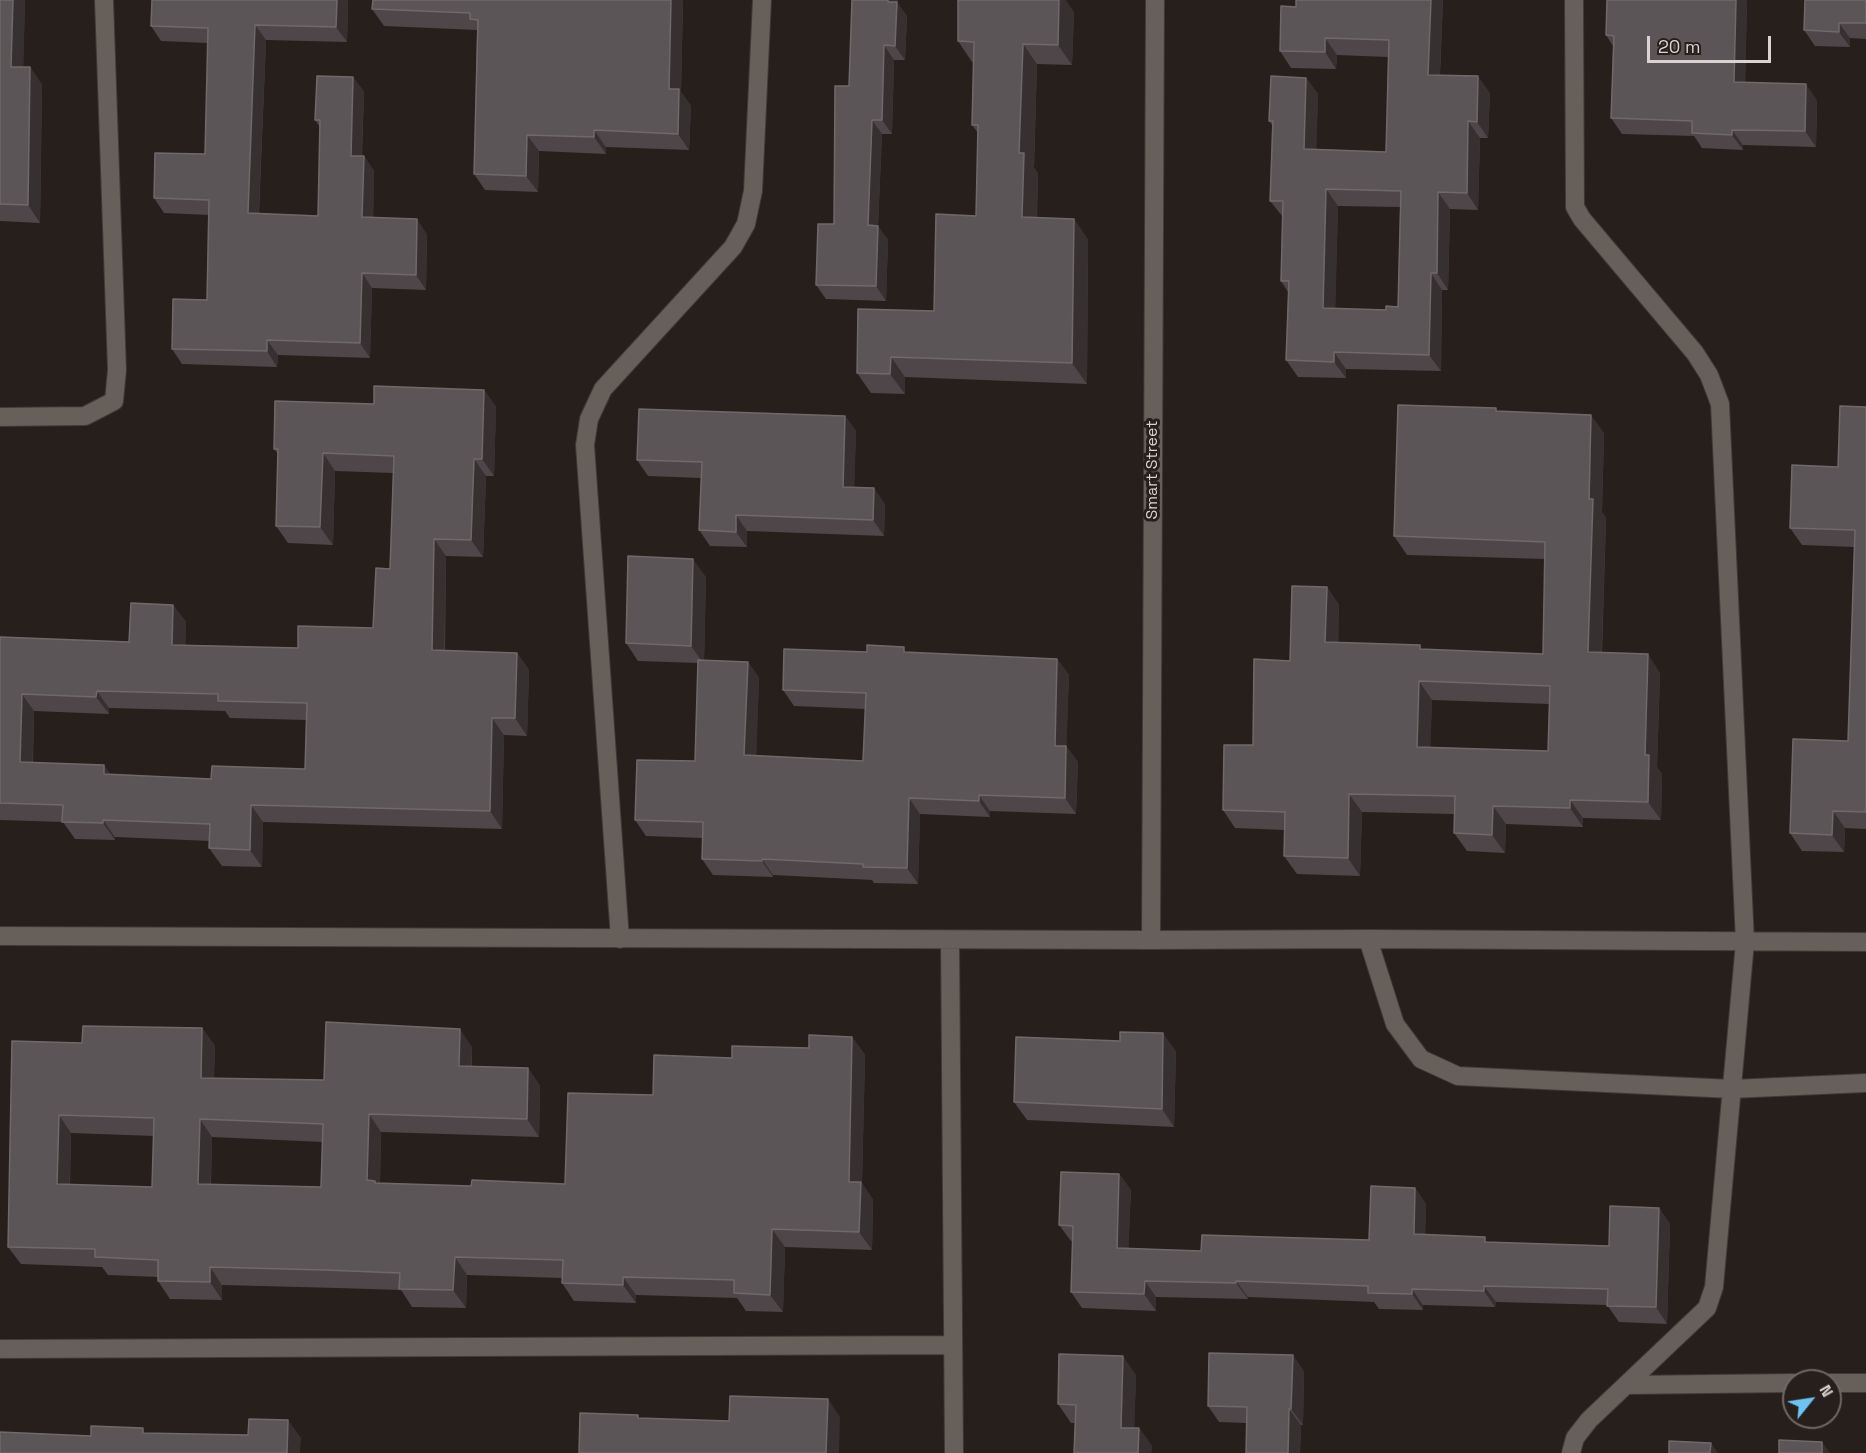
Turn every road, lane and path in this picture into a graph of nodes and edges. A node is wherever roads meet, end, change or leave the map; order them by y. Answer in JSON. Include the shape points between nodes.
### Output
{"nodes":[{"id":1,"x":104,"y":0,"type":"edge"},
{"id":2,"x":762,"y":0,"type":"edge"},
{"id":3,"x":1155,"y":0,"type":"edge"},
{"id":4,"x":1574,"y":0,"type":"edge"},
{"id":5,"x":0,"y":417,"type":"edge"},
{"id":6,"x":0,"y":936,"type":"edge"},
{"id":7,"x":620,"y":939,"type":"junction"},
{"id":8,"x":1368,"y":939,"type":"junction"},
{"id":9,"x":950,"y":940,"type":"junction"},
{"id":10,"x":1151,"y":940,"type":"junction"},
{"id":11,"x":1745,"y":942,"type":"junction"},
{"id":12,"x":1866,"y":942,"type":"edge"},
{"id":13,"x":1866,"y":1083,"type":"edge"},
{"id":14,"x":1732,"y":1089,"type":"junction"},
{"id":15,"x":953,"y":1345,"type":"junction"},
{"id":16,"x":0,"y":1349,"type":"edge"},
{"id":17,"x":1782,"y":1383,"type":"edge"},
{"id":18,"x":1842,"y":1383,"type":"edge"},
{"id":19,"x":1866,"y":1383,"type":"edge"},
{"id":20,"x":1626,"y":1385,"type":"junction"},
{"id":21,"x":954,"y":1453,"type":"edge"},
{"id":22,"x":1571,"y":1453,"type":"edge"}],
"edges":[{"from":1,"to":5,"type":"street","via":[[117,370],[114,401],[85,416]]},
{"from":2,"to":7,"type":"street","via":[[753,191],[746,224],[733,247],[603,389],[590,419],[585,446]]},
{"from":3,"to":10,"type":"street","name":"Smart Street"},
{"from":4,"to":11,"type":"street","via":[[1575,207],[1695,353],[1720,404]]},
{"from":6,"to":7,"type":"street"},
{"from":7,"to":9,"type":"street"},
{"from":8,"to":10,"type":"street"},
{"from":8,"to":11,"type":"street"},
{"from":8,"to":14,"type":"street","via":[[1395,1024],[1421,1059],[1458,1076]]},
{"from":9,"to":10,"type":"street"},
{"from":9,"to":15,"type":"street"},
{"from":11,"to":12,"type":"street"},
{"from":11,"to":14,"type":"street"},
{"from":13,"to":14,"type":"street"},
{"from":14,"to":20,"type":"street","via":[[1714,1287],[1707,1308]]},
{"from":15,"to":16,"type":"street"},
{"from":15,"to":21,"type":"street"},
{"from":17,"to":20,"type":"street"},
{"from":18,"to":19,"type":"street"},
{"from":20,"to":22,"type":"street","via":[[1589,1420],[1575,1438]]}]}
